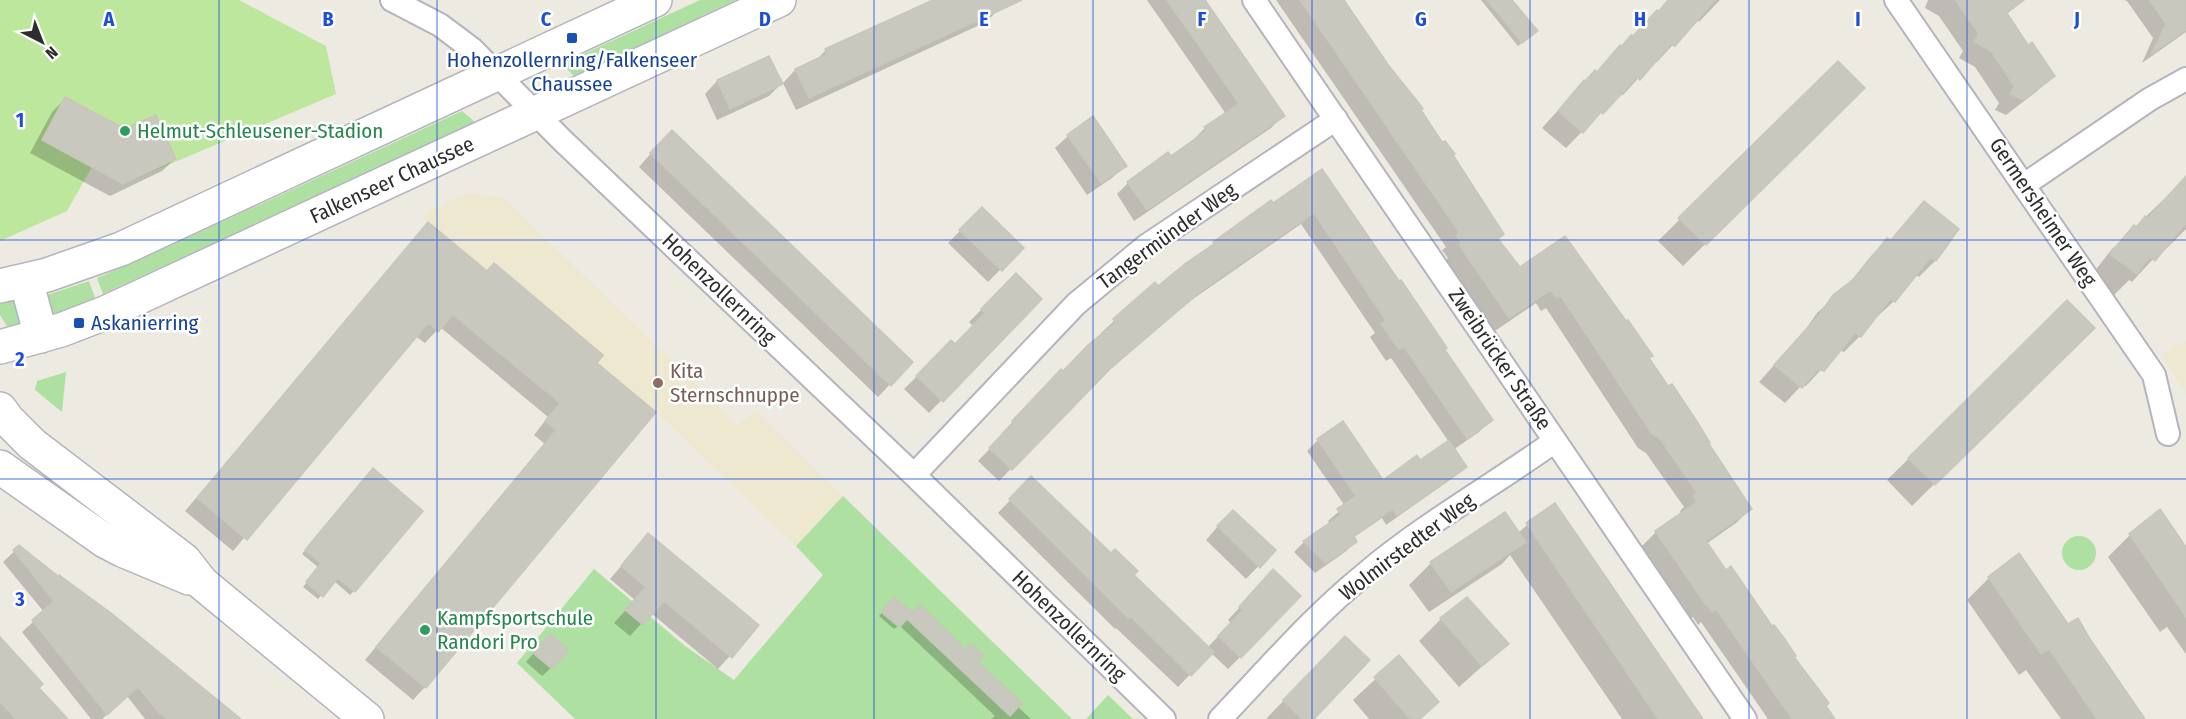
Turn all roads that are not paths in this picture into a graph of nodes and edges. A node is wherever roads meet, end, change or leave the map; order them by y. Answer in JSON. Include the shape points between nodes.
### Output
{"nodes":[{"id":1,"x":392,"y":0,"type":"edge"},
{"id":2,"x":655,"y":0,"type":"edge"},
{"id":3,"x":779,"y":0,"type":"edge"},
{"id":4,"x":1254,"y":0,"type":"edge"},
{"id":5,"x":1896,"y":0,"type":"edge"},
{"id":6,"x":496,"y":73,"type":"junction"},
{"id":7,"x":2186,"y":79,"type":"edge"},
{"id":8,"x":536,"y":113,"type":"junction"},
{"id":9,"x":1336,"y":119,"type":"junction"},
{"id":10,"x":2024,"y":185,"type":"junction"},
{"id":11,"x":13,"y":283,"type":"edge"},
{"id":12,"x":41,"y":336,"type":"junction"},
{"id":13,"x":0,"y":347,"type":"edge"},
{"id":14,"x":0,"y":409,"type":"edge"},
{"id":15,"x":2168,"y":434,"type":"dead end"},
{"id":16,"x":1555,"y":441,"type":"junction"},
{"id":17,"x":0,"y":467,"type":"edge"},
{"id":18,"x":914,"y":476,"type":"junction"},
{"id":19,"x":202,"y":583,"type":"junction"},
{"id":20,"x":367,"y":719,"type":"edge"},
{"id":21,"x":1164,"y":719,"type":"edge"},
{"id":22,"x":1220,"y":719,"type":"edge"},
{"id":23,"x":1745,"y":719,"type":"edge"}],
"edges":[{"from":1,"to":6,"type":"street","name":"Hohenzollernring","via":[[440,25]]},
{"from":2,"to":6,"type":"main road"},
{"from":3,"to":8,"type":"main road","name":"Falkenseer Chaussee"},
{"from":4,"to":9,"type":"street","name":"Zweibrücker Straße"},
{"from":5,"to":10,"type":"street","name":"Germersheimer Weg"},
{"from":6,"to":8,"type":"street","name":"Hohenzollernring"},
{"from":6,"to":11,"type":"main road","via":[[121,249]]},
{"from":7,"to":10,"type":"street"},
{"from":8,"to":12,"type":"main road","name":"Falkenseer Chaussee","via":[[123,305]]},
{"from":8,"to":18,"type":"street","name":"Hohenzollernring"},
{"from":9,"to":16,"type":"street","name":"Zweibrücker Straße"},
{"from":9,"to":18,"type":"street","name":"Tangermünder Weg","via":[[1146,246],[1076,304]]},
{"from":10,"to":15,"type":"street","name":"Germersheimer Weg","via":[[2154,375]]},
{"from":11,"to":12,"type":"main road"},
{"from":12,"to":13,"type":"main road","name":"Falkenseer Chaussee"},
{"from":14,"to":19,"type":"main road","via":[[32,444],[184,560]]},
{"from":16,"to":22,"type":"street","name":"Wolmirstedter Weg","via":[[1364,574]]},
{"from":16,"to":23,"type":"street","name":"Zweibrücker Straße"},
{"from":17,"to":19,"type":"main road","via":[[105,541]]},
{"from":18,"to":21,"type":"street","name":"Hohenzollernring"},
{"from":19,"to":20,"type":"main road"}]}
